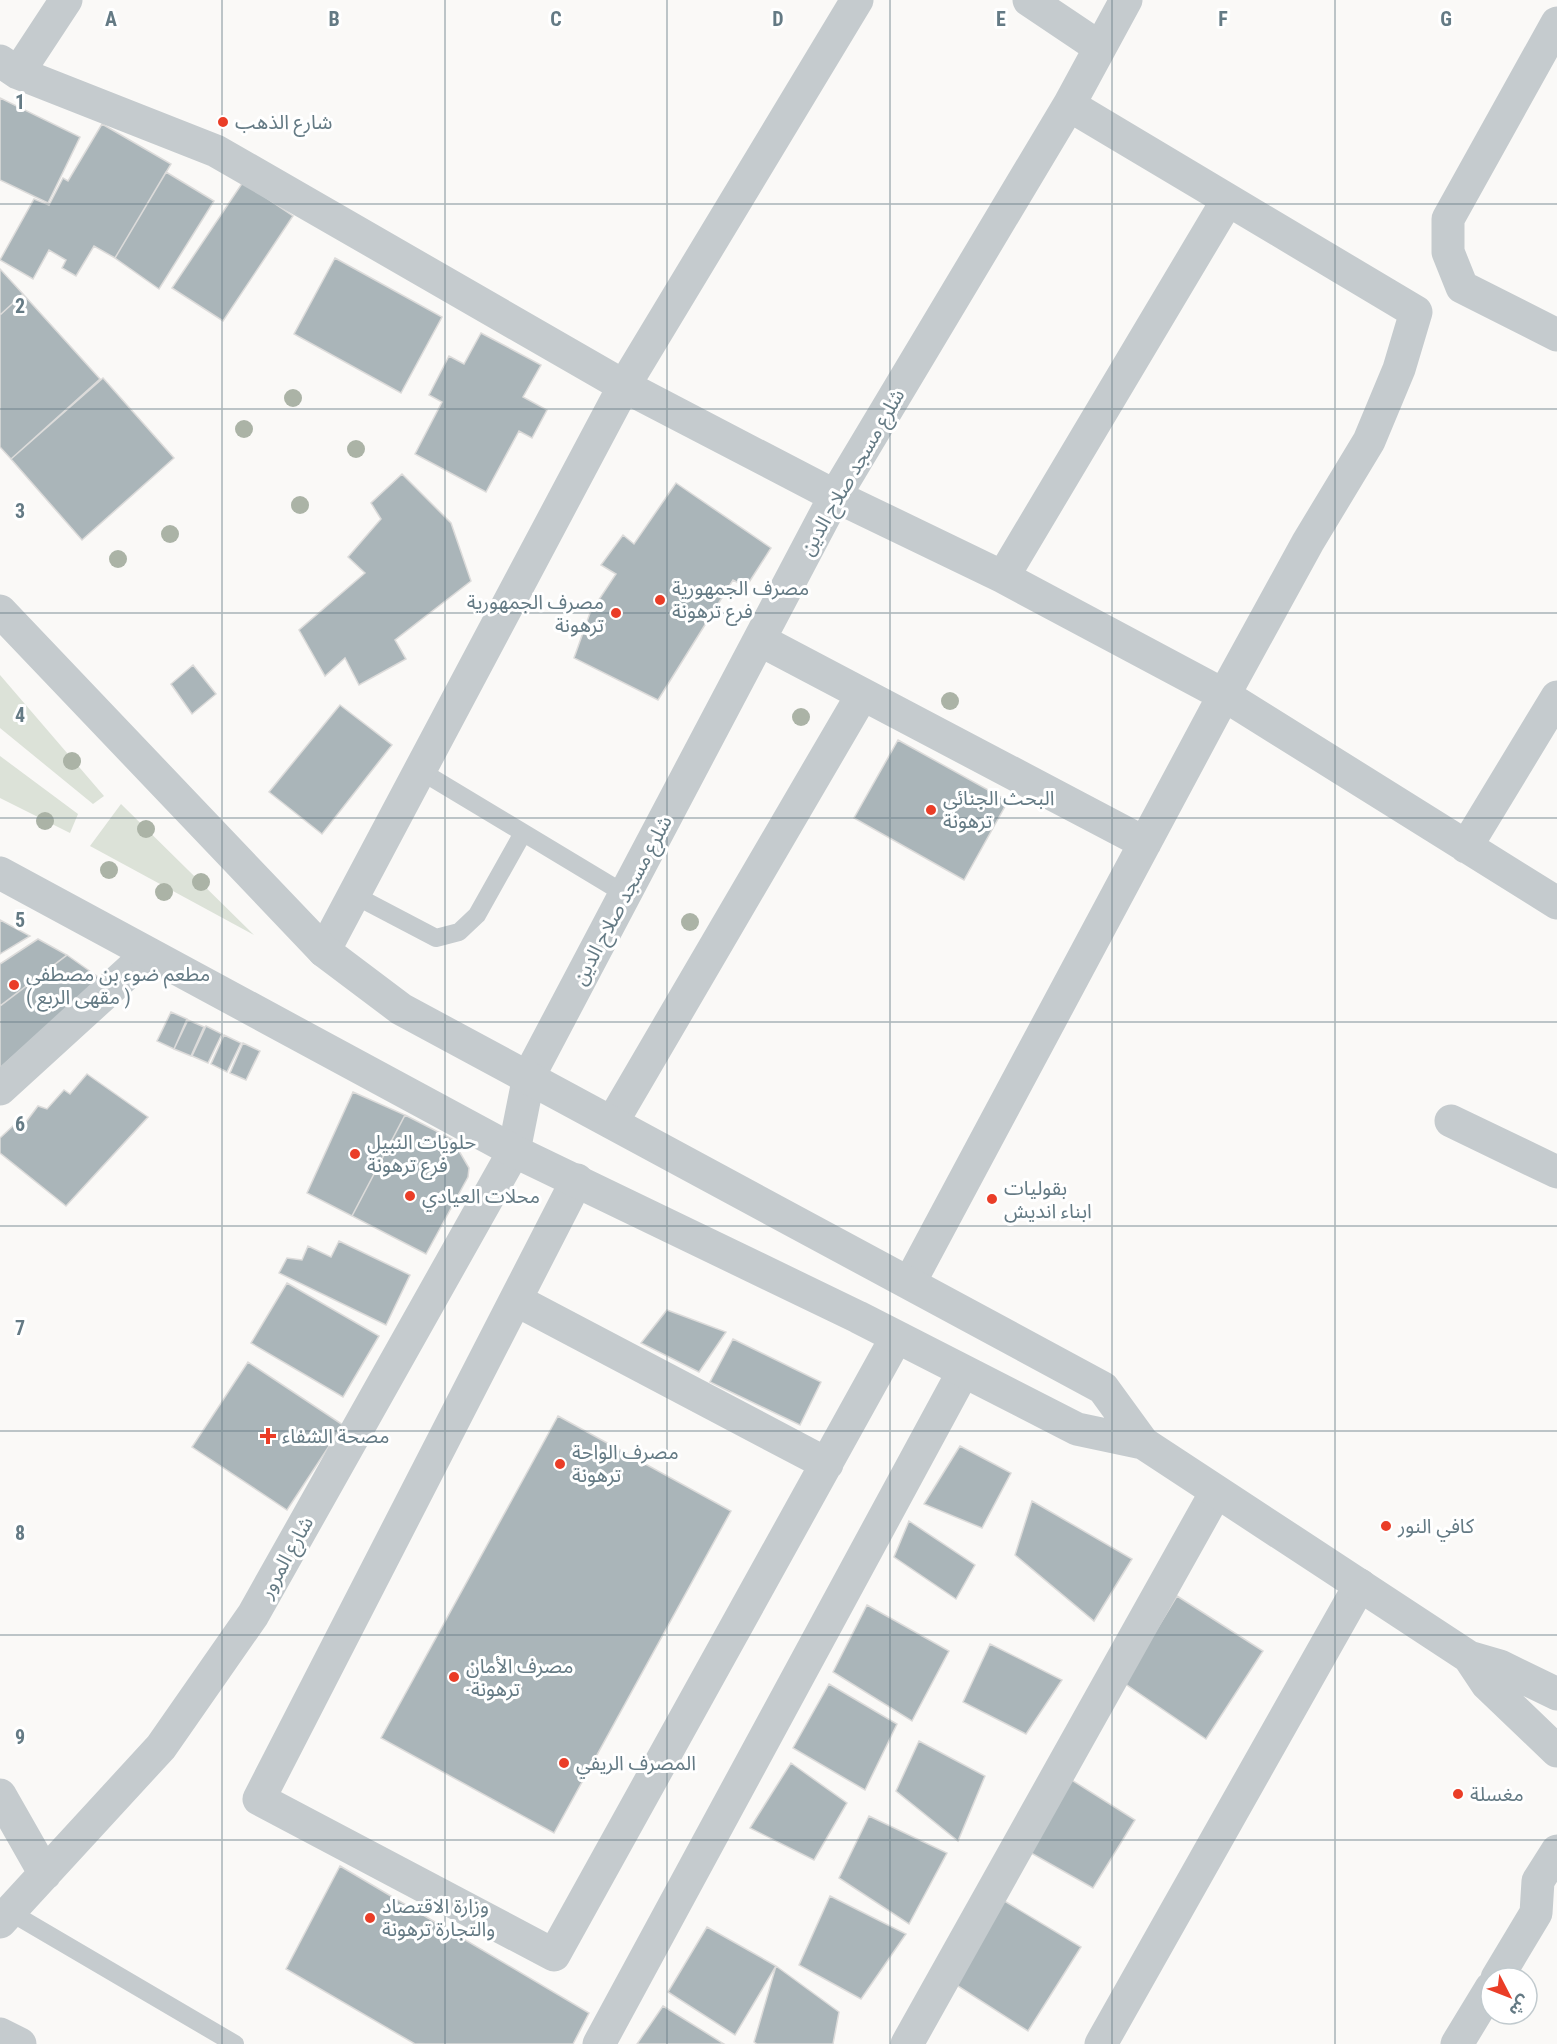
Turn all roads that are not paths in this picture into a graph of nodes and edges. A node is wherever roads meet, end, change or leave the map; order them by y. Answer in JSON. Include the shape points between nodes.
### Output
{"nodes":[{"id":1,"x":66,"y":0,"type":"edge"},
{"id":2,"x":857,"y":0,"type":"edge"},
{"id":3,"x":1029,"y":0,"type":"edge"},
{"id":4,"x":1126,"y":0,"type":"edge"},
{"id":5,"x":1557,"y":23,"type":"edge"},
{"id":6,"x":1099,"y":47,"type":"junction"},
{"id":7,"x":9,"y":67,"type":"edge"},
{"id":8,"x":1069,"y":105,"type":"junction"},
{"id":9,"x":1227,"y":201,"type":"junction"},
{"id":10,"x":1557,"y":335,"type":"edge"},
{"id":11,"x":624,"y":386,"type":"junction"},
{"id":12,"x":835,"y":496,"type":"junction"},
{"id":13,"x":1003,"y":577,"type":"junction"},
{"id":14,"x":0,"y":611,"type":"edge"},
{"id":15,"x":760,"y":640,"type":"junction"},
{"id":16,"x":862,"y":695,"type":"junction"},
{"id":17,"x":1224,"y":695,"type":"junction"},
{"id":18,"x":1557,"y":697,"type":"edge"},
{"id":19,"x":419,"y":770,"type":"junction"},
{"id":20,"x":524,"y":832,"type":"junction"},
{"id":21,"x":1145,"y":843,"type":"junction"},
{"id":22,"x":1466,"y":847,"type":"junction"},
{"id":23,"x":0,"y":873,"type":"edge"},
{"id":24,"x":625,"y":894,"type":"junction"},
{"id":25,"x":354,"y":895,"type":"junction"},
{"id":26,"x":1557,"y":903,"type":"edge"},
{"id":27,"x":324,"y":951,"type":"junction"},
{"id":28,"x":147,"y":955,"type":"junction"},
{"id":29,"x":529,"y":1076,"type":"junction"},
{"id":30,"x":0,"y":1089,"type":"edge"},
{"id":31,"x":613,"y":1121,"type":"junction"},
{"id":32,"x":1451,"y":1121,"type":"dead end"},
{"id":33,"x":514,"y":1151,"type":"junction"},
{"id":34,"x":1557,"y":1172,"type":"edge"},
{"id":35,"x":577,"y":1180,"type":"junction"},
{"id":36,"x":910,"y":1282,"type":"junction"},
{"id":37,"x":516,"y":1300,"type":"junction"},
{"id":38,"x":896,"y":1338,"type":"junction"},
{"id":39,"x":963,"y":1372,"type":"junction"},
{"id":40,"x":1143,"y":1443,"type":"junction"},
{"id":41,"x":827,"y":1464,"type":"junction"},
{"id":42,"x":1216,"y":1492,"type":"junction"},
{"id":43,"x":1360,"y":1586,"type":"junction"},
{"id":44,"x":1469,"y":1657,"type":"junction"},
{"id":45,"x":1557,"y":1694,"type":"edge"},
{"id":46,"x":1557,"y":1751,"type":"edge"},
{"id":47,"x":0,"y":1796,"type":"edge"},
{"id":48,"x":1557,"y":1851,"type":"edge"},
{"id":49,"x":45,"y":1874,"type":"junction"},
{"id":50,"x":1546,"y":1908,"type":"edge"},
{"id":51,"x":5,"y":1917,"type":"edge"},
{"id":52,"x":1505,"y":1966,"type":"edge"},
{"id":53,"x":1479,"y":2008,"type":"edge"},
{"id":54,"x":0,"y":2034,"type":"edge"},
{"id":55,"x":20,"y":2044,"type":"edge"},
{"id":56,"x":235,"y":2044,"type":"edge"},
{"id":57,"x":599,"y":2044,"type":"edge"},
{"id":58,"x":907,"y":2044,"type":"edge"},
{"id":59,"x":1101,"y":2044,"type":"edge"},
{"id":60,"x":1457,"y":2044,"type":"edge"}],
"edges":[{"from":1,"to":7,"type":"street"},
{"from":2,"to":11,"type":"street"},
{"from":3,"to":6,"type":"street"},
{"from":4,"to":6,"type":"street","name":"شلرع مسجد صلاح الدين"},
{"from":5,"to":10,"type":"street","via":[[1448,219],[1448,252],[1462,287]]},
{"from":6,"to":8,"type":"street","name":"شلرع مسجد صلاح الدين"},
{"from":7,"to":11,"type":"street","via":[[216,151]]},
{"from":8,"to":9,"type":"street"},
{"from":8,"to":12,"type":"street","name":"شلرع مسجد صلاح الدين"},
{"from":9,"to":13,"type":"street"},
{"from":9,"to":17,"type":"street","via":[[1416,312],[1399,369],[1369,441]]},
{"from":11,"to":12,"type":"street"},
{"from":11,"to":19,"type":"street"},
{"from":12,"to":13,"type":"street"},
{"from":12,"to":15,"type":"street","name":"شلرع مسجد صلاح الدين"},
{"from":13,"to":17,"type":"street"},
{"from":14,"to":27,"type":"street"},
{"from":15,"to":16,"type":"street"},
{"from":15,"to":24,"type":"street","name":"شلرع مسجد صلاح الدين"},
{"from":16,"to":21,"type":"street"},
{"from":16,"to":31,"type":"street"},
{"from":17,"to":21,"type":"street"},
{"from":17,"to":22,"type":"street"},
{"from":18,"to":22,"type":"street"},
{"from":19,"to":20,"type":"lane"},
{"from":19,"to":25,"type":"street"},
{"from":20,"to":24,"type":"lane"},
{"from":20,"to":25,"type":"lane","via":[[477,915],[459,932],[436,938]]},
{"from":21,"to":36,"type":"street"},
{"from":22,"to":26,"type":"street"},
{"from":23,"to":28,"type":"street"},
{"from":24,"to":29,"type":"street","name":"شلرع مسجد صلاح الدين"},
{"from":25,"to":27,"type":"street"},
{"from":27,"to":29,"type":"street","via":[[401,1009]]},
{"from":28,"to":30,"type":"street"},
{"from":28,"to":33,"type":"street"},
{"from":29,"to":31,"type":"street"},
{"from":29,"to":33,"type":"street","name":"شلرع مسجد صلاح الدين"},
{"from":31,"to":36,"type":"street"},
{"from":32,"to":34,"type":"street"},
{"from":33,"to":35,"type":"street"},
{"from":33,"to":49,"type":"street","name":"شارع المرور","via":[[253,1615],[161,1747]]},
{"from":35,"to":37,"type":"street"},
{"from":35,"to":38,"type":"street"},
{"from":36,"to":40,"type":"street","via":[[1103,1388]]},
{"from":37,"to":41,"type":"street"},
{"from":37,"to":41,"type":"street","via":[[258,1799],[554,1955]]},
{"from":38,"to":39,"type":"street"},
{"from":38,"to":41,"type":"street"},
{"from":39,"to":40,"type":"street","via":[[1077,1430]]},
{"from":39,"to":57,"type":"street"},
{"from":40,"to":42,"type":"street"},
{"from":42,"to":43,"type":"street"},
{"from":42,"to":58,"type":"street"},
{"from":43,"to":44,"type":"street"},
{"from":43,"to":59,"type":"street"},
{"from":44,"to":45,"type":"street","via":[[1511,1671]]},
{"from":44,"to":46,"type":"street","via":[[1495,1692]]},
{"from":47,"to":49,"type":"street"},
{"from":48,"to":50,"type":"street","via":[[1538,1881]]},
{"from":49,"to":51,"type":"street","name":"شارع المرور"},
{"from":50,"to":52,"type":"street"},
{"from":51,"to":56,"type":"lane"},
{"from":53,"to":60,"type":"street"},
{"from":54,"to":55,"type":"street"}]}
